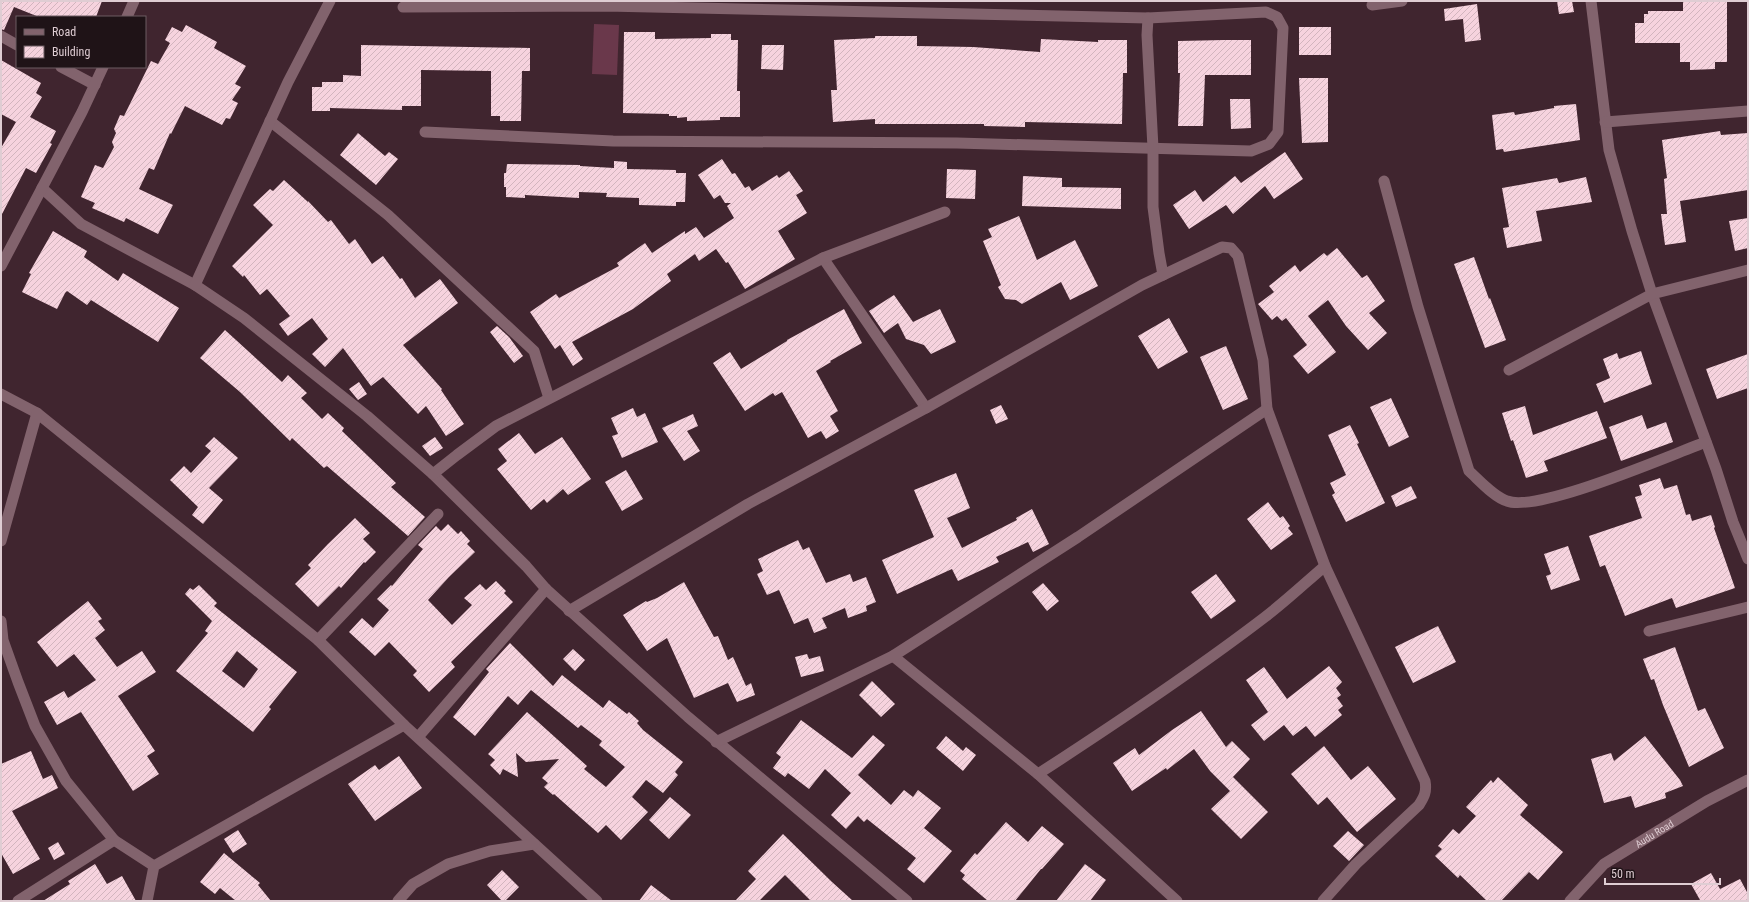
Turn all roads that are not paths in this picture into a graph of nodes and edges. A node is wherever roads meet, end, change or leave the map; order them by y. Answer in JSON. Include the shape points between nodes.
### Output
{"nodes":[{"id":1,"x":134,"y":1,"type":"edge"},
{"id":2,"x":330,"y":1,"type":"edge"},
{"id":3,"x":1402,"y":1,"type":"edge"},
{"id":4,"x":1591,"y":1,"type":"edge"},
{"id":5,"x":606,"y":3,"type":"edge"},
{"id":6,"x":1372,"y":5,"type":"dead end"},
{"id":7,"x":403,"y":7,"type":"dead end"},
{"id":8,"x":127,"y":16,"type":"edge"},
{"id":9,"x":1148,"y":18,"type":"junction"},
{"id":10,"x":1,"y":36,"type":"edge"},
{"id":11,"x":16,"y":44,"type":"edge"},
{"id":12,"x":63,"y":68,"type":"edge"},
{"id":13,"x":103,"y":68,"type":"edge"},
{"id":14,"x":95,"y":85,"type":"junction"},
{"id":15,"x":1748,"y":111,"type":"edge"},
{"id":16,"x":270,"y":121,"type":"junction"},
{"id":17,"x":1605,"y":122,"type":"junction"},
{"id":18,"x":424,"y":132,"type":"dead end"},
{"id":19,"x":1153,"y":148,"type":"junction"},
{"id":20,"x":1384,"y":181,"type":"dead end"},
{"id":21,"x":42,"y":188,"type":"junction"},
{"id":22,"x":945,"y":212,"type":"dead end"},
{"id":23,"x":823,"y":258,"type":"junction"},
{"id":24,"x":1,"y":266,"type":"edge"},
{"id":25,"x":1748,"y":270,"type":"edge"},
{"id":26,"x":1163,"y":275,"type":"junction"},
{"id":27,"x":195,"y":285,"type":"junction"},
{"id":28,"x":1652,"y":294,"type":"junction"},
{"id":29,"x":1509,"y":370,"type":"dead end"},
{"id":30,"x":1,"y":394,"type":"edge"},
{"id":31,"x":549,"y":398,"type":"junction"},
{"id":32,"x":926,"y":408,"type":"junction"},
{"id":33,"x":1267,"y":409,"type":"junction"},
{"id":34,"x":37,"y":413,"type":"junction"},
{"id":35,"x":1706,"y":442,"type":"junction"},
{"id":36,"x":433,"y":474,"type":"junction"},
{"id":37,"x":438,"y":514,"type":"dead end"},
{"id":38,"x":1,"y":541,"type":"edge"},
{"id":39,"x":1748,"y":560,"type":"edge"},
{"id":40,"x":1325,"y":566,"type":"junction"},
{"id":41,"x":546,"y":589,"type":"junction"},
{"id":42,"x":1748,"y":606,"type":"edge"},
{"id":43,"x":569,"y":611,"type":"junction"},
{"id":44,"x":1,"y":621,"type":"edge"},
{"id":45,"x":1649,"y":631,"type":"dead end"},
{"id":46,"x":318,"y":640,"type":"junction"},
{"id":47,"x":893,"y":656,"type":"junction"},
{"id":48,"x":404,"y":725,"type":"junction"},
{"id":49,"x":419,"y":736,"type":"junction"},
{"id":50,"x":716,"y":742,"type":"junction"},
{"id":51,"x":1038,"y":774,"type":"junction"},
{"id":52,"x":1748,"y":780,"type":"edge"},
{"id":53,"x":114,"y":840,"type":"junction"},
{"id":54,"x":534,"y":844,"type":"junction"},
{"id":55,"x":154,"y":866,"type":"junction"},
{"id":56,"x":18,"y":901,"type":"edge"},
{"id":57,"x":147,"y":901,"type":"edge"},
{"id":58,"x":398,"y":901,"type":"edge"},
{"id":59,"x":597,"y":901,"type":"edge"},
{"id":60,"x":907,"y":901,"type":"edge"},
{"id":61,"x":1177,"y":901,"type":"edge"},
{"id":62,"x":1323,"y":901,"type":"edge"},
{"id":63,"x":1570,"y":901,"type":"edge"}],
"edges":[{"from":1,"to":8,"type":"street"},
{"from":2,"to":16,"type":"street"},
{"from":3,"to":6,"type":"street"},
{"from":4,"to":17,"type":"street"},
{"from":5,"to":7,"type":"street"},
{"from":5,"to":9,"type":"street"},
{"from":9,"to":19,"type":"street"},
{"from":9,"to":19,"type":"street","via":[[1266,12],[1277,17],[1283,28],[1278,132],[1269,144],[1251,151]]},
{"from":10,"to":11,"type":"street"},
{"from":12,"to":14,"type":"street"},
{"from":13,"to":14,"type":"street"},
{"from":14,"to":21,"type":"street"},
{"from":15,"to":17,"type":"street"},
{"from":16,"to":27,"type":"street"},
{"from":16,"to":31,"type":"street","via":[[388,215],[534,351]]},
{"from":17,"to":28,"type":"street","via":[[1609,150]]},
{"from":18,"to":19,"type":"street","via":[[613,141],[957,143]]},
{"from":19,"to":26,"type":"street","via":[[1154,207]]},
{"from":20,"to":35,"type":"street","via":[[1418,306],[1469,471],[1490,489],[1506,501],[1518,504],[1545,500]]},
{"from":21,"to":24,"type":"street"},
{"from":21,"to":27,"type":"street","via":[[80,224]]},
{"from":22,"to":23,"type":"street"},
{"from":23,"to":31,"type":"street"},
{"from":23,"to":32,"type":"street"},
{"from":25,"to":28,"type":"street"},
{"from":26,"to":32,"type":"street"},
{"from":26,"to":33,"type":"street","via":[[1222,247],[1231,248],[1238,256],[1263,360]]},
{"from":27,"to":36,"type":"street","via":[[244,318],[367,416]]},
{"from":28,"to":29,"type":"street"},
{"from":28,"to":35,"type":"street"},
{"from":30,"to":34,"type":"street"},
{"from":31,"to":36,"type":"street","via":[[496,426]]},
{"from":32,"to":43,"type":"street","via":[[748,504]]},
{"from":33,"to":40,"type":"street"},
{"from":33,"to":47,"type":"street","via":[[1078,537]]},
{"from":34,"to":38,"type":"street"},
{"from":34,"to":46,"type":"street"},
{"from":35,"to":39,"type":"street"},
{"from":36,"to":41,"type":"street"},
{"from":37,"to":46,"type":"street"},
{"from":40,"to":51,"type":"street","via":[[1265,616],[1121,720]]},
{"from":40,"to":62,"type":"street","via":[[1425,781],[1426,789],[1419,805],[1356,864]]},
{"from":41,"to":43,"type":"street"},
{"from":41,"to":49,"type":"street"},
{"from":42,"to":45,"type":"street"},
{"from":43,"to":50,"type":"street"},
{"from":44,"to":53,"type":"street","via":[[3,640],[35,726],[66,781]]},
{"from":46,"to":48,"type":"street"},
{"from":47,"to":50,"type":"street"},
{"from":47,"to":51,"type":"street"},
{"from":48,"to":49,"type":"street"},
{"from":48,"to":55,"type":"street"},
{"from":49,"to":54,"type":"street"},
{"from":50,"to":60,"type":"street"},
{"from":51,"to":61,"type":"street"},
{"from":52,"to":63,"type":"street","name":"Audu Road","via":[[1707,801],[1604,864]]},
{"from":53,"to":55,"type":"street"},
{"from":53,"to":56,"type":"street"},
{"from":54,"to":58,"type":"street","via":[[490,851],[448,864],[413,884]]},
{"from":54,"to":59,"type":"street"},
{"from":55,"to":57,"type":"street"}]}
